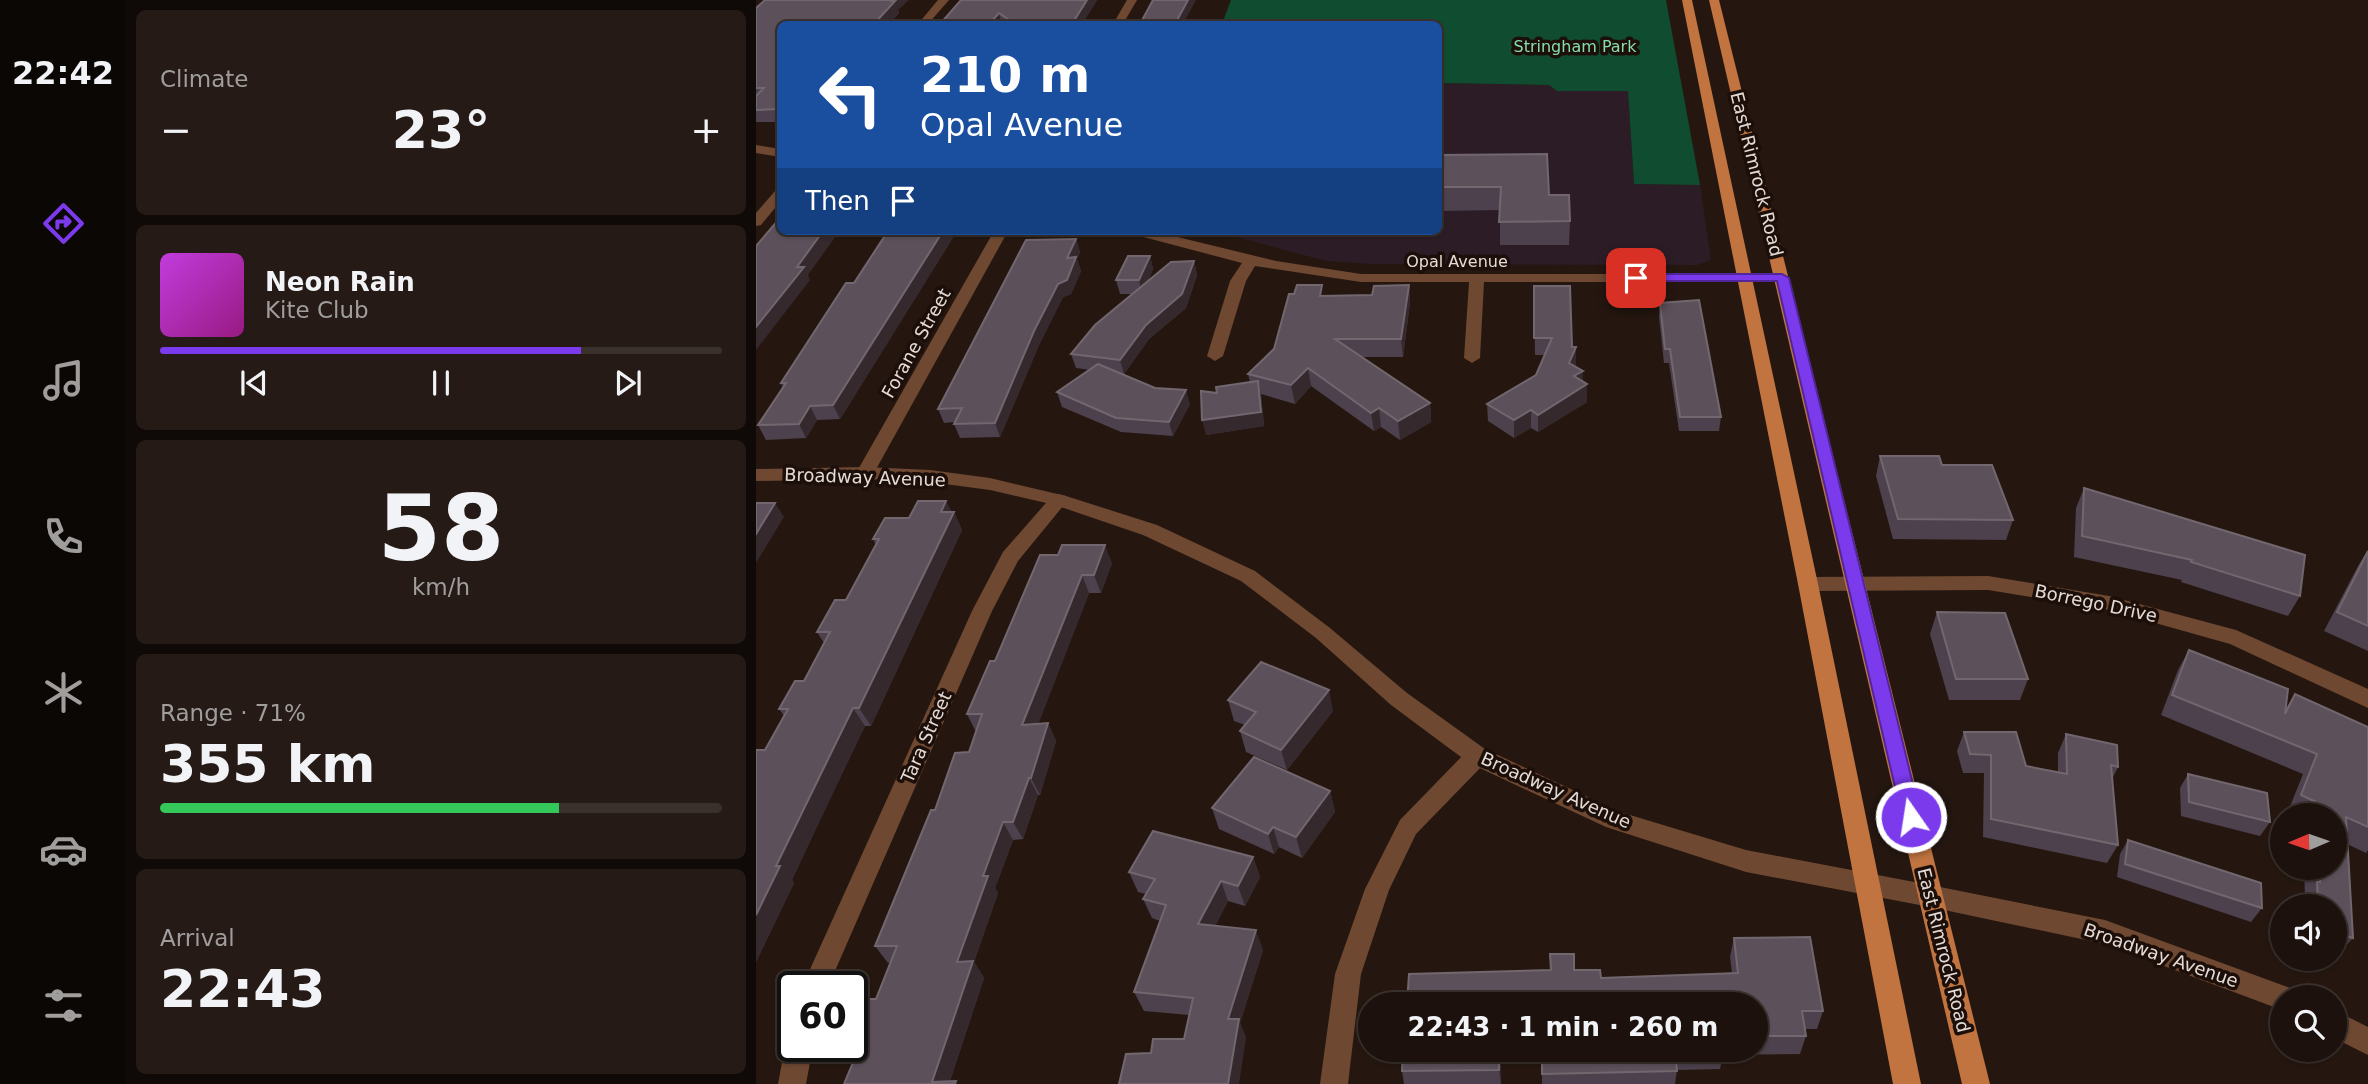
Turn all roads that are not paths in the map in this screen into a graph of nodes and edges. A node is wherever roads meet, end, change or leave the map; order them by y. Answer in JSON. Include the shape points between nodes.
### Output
{"nodes":[{"id":1,"x":944,"y":0,"type":"edge"},
{"id":2,"x":1132,"y":0,"type":"edge"},
{"id":3,"x":1687,"y":0,"type":"edge"},
{"id":4,"x":1714,"y":0,"type":"edge"},
{"id":5,"x":926,"y":21,"type":"edge"},
{"id":6,"x":1120,"y":21,"type":"edge"},
{"id":7,"x":756,"y":149,"type":"edge"},
{"id":8,"x":777,"y":152,"type":"edge"},
{"id":9,"x":777,"y":198,"type":"edge"},
{"id":10,"x":756,"y":222,"type":"edge"},
{"id":11,"x":999,"y":235,"type":"edge"},
{"id":12,"x":1152,"y":235,"type":"edge"},
{"id":13,"x":1250,"y":262,"type":"junction"},
{"id":14,"x":1477,"y":278,"type":"junction"},
{"id":15,"x":1744,"y":278,"type":"junction"},
{"id":16,"x":1782,"y":278,"type":"junction"},
{"id":17,"x":1215,"y":356,"type":"dead end"},
{"id":18,"x":1472,"y":358,"type":"dead end"},
{"id":19,"x":865,"y":473,"type":"junction"},
{"id":20,"x":756,"y":475,"type":"edge"},
{"id":21,"x":1059,"y":500,"type":"junction"},
{"id":22,"x":1856,"y":583,"type":"junction"},
{"id":23,"x":1808,"y":584,"type":"junction"},
{"id":24,"x":2368,"y":699,"type":"edge"},
{"id":25,"x":1478,"y":756,"type":"junction"},
{"id":26,"x":1866,"y":883,"type":"junction"},
{"id":27,"x":1930,"y":895,"type":"junction"},
{"id":28,"x":822,"y":971,"type":"edge"},
{"id":29,"x":2270,"y":993,"type":"edge"},
{"id":30,"x":2347,"y":1030,"type":"edge"},
{"id":31,"x":2368,"y":1042,"type":"edge"},
{"id":32,"x":796,"y":1062,"type":"edge"},
{"id":33,"x":792,"y":1084,"type":"edge"},
{"id":34,"x":1334,"y":1084,"type":"edge"},
{"id":35,"x":1907,"y":1084,"type":"edge"},
{"id":36,"x":1976,"y":1084,"type":"edge"}],
"edges":[{"from":1,"to":5,"type":"street"},
{"from":2,"to":6,"type":"street"},
{"from":3,"to":15,"type":"main road","name":"East Rimrock Road"},
{"from":4,"to":16,"type":"main road","name":"East Rimrock Road"},
{"from":7,"to":8,"type":"street"},
{"from":9,"to":10,"type":"street"},
{"from":11,"to":19,"type":"street","name":"Forane Street"},
{"from":12,"to":13,"type":"street","name":"Opal Avenue"},
{"from":13,"to":14,"type":"street","name":"Opal Avenue","via":[[1362,278]]},
{"from":13,"to":17,"type":"street","via":[[1238,281]]},
{"from":14,"to":15,"type":"street","name":"Opal Avenue"},
{"from":14,"to":18,"type":"street"},
{"from":15,"to":16,"type":"street","name":"Opal Avenue"},
{"from":15,"to":23,"type":"main road","name":"East Rimrock Road"},
{"from":16,"to":22,"type":"main road","name":"East Rimrock Road"},
{"from":19,"to":20,"type":"street","name":"Broadway Avenue"},
{"from":19,"to":21,"type":"street","name":"Broadway Avenue","via":[[990,484]]},
{"from":21,"to":25,"type":"street","name":"Broadway Avenue","via":[[1150,530],[1248,576],[1399,699]]},
{"from":21,"to":28,"type":"street","name":"Tara Street","via":[[1010,557],[982,611]]},
{"from":22,"to":23,"type":"street","name":"Borrego Drive"},
{"from":22,"to":24,"type":"street","name":"Borrego Drive","via":[[1988,583],[2109,603],[2236,638]]},
{"from":22,"to":27,"type":"main road","name":"East Rimrock Road"},
{"from":23,"to":26,"type":"main road","name":"East Rimrock Road"},
{"from":25,"to":26,"type":"street","name":"Broadway Avenue","via":[[1614,820],[1746,860]]},
{"from":25,"to":34,"type":"street","via":[[1408,827],[1377,888],[1348,974]]},
{"from":26,"to":27,"type":"street","name":"Broadway Avenue"},
{"from":26,"to":35,"type":"main road","name":"East Rimrock Road"},
{"from":27,"to":29,"type":"street","name":"Broadway Avenue","via":[[2105,932]]},
{"from":27,"to":36,"type":"main road","name":"East Rimrock Road"},
{"from":30,"to":31,"type":"street"},
{"from":32,"to":33,"type":"street"}]}
